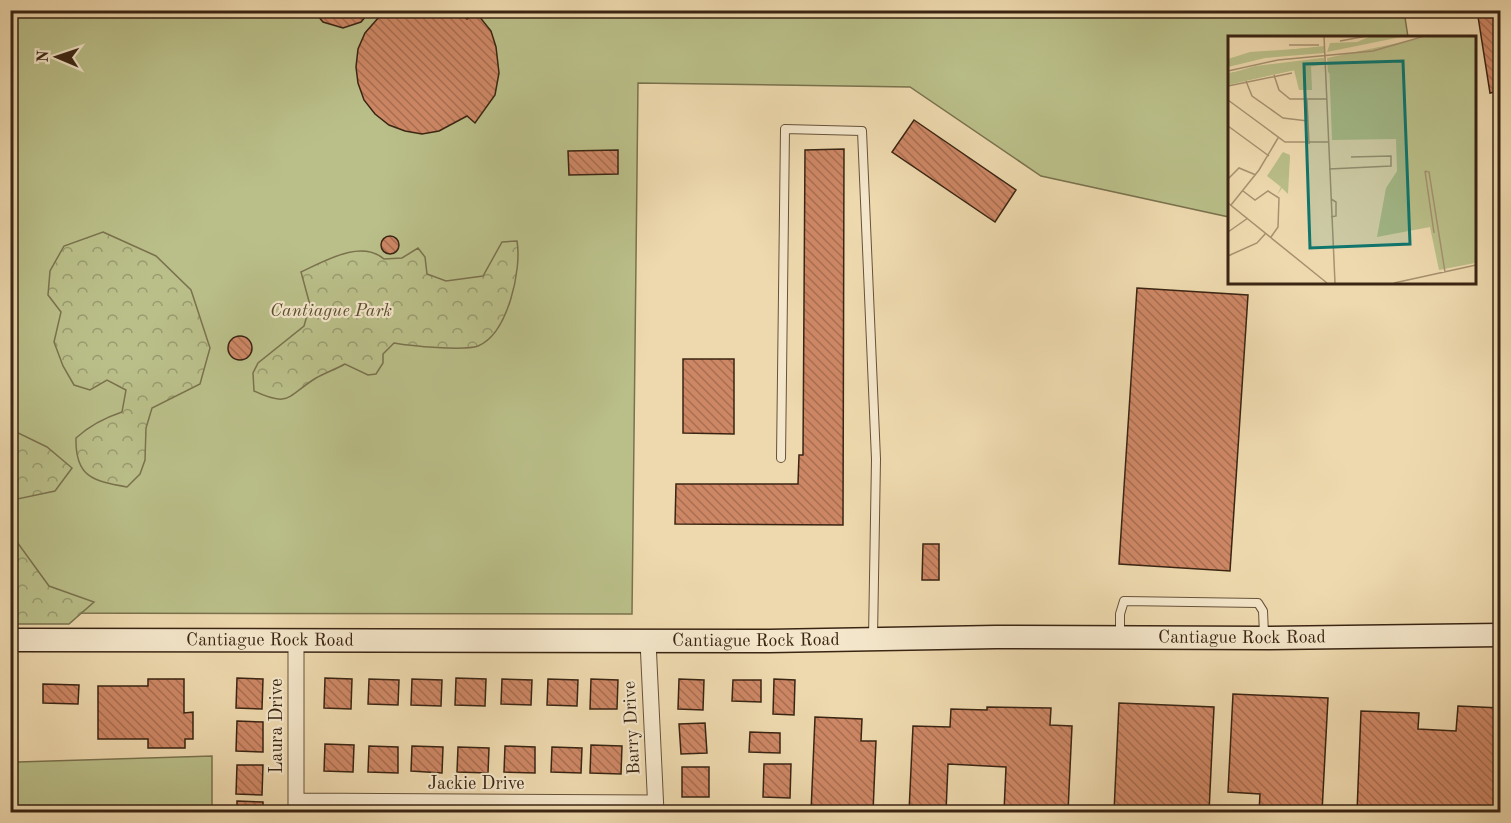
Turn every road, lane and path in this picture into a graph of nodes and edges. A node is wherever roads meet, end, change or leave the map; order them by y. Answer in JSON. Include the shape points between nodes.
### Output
{"nodes":[{"id":1,"x":781,"y":458,"type":"dead end"},
{"id":2,"x":1500,"y":635,"type":"edge"},
{"id":3,"x":1120,"y":638,"type":"junction"},
{"id":4,"x":1264,"y":638,"type":"junction"},
{"id":5,"x":873,"y":639,"type":"junction"},
{"id":6,"x":10,"y":640,"type":"edge"},
{"id":7,"x":296,"y":640,"type":"junction"},
{"id":8,"x":648,"y":641,"type":"junction"},
{"id":9,"x":296,"y":807,"type":"edge"},
{"id":10,"x":468,"y":808,"type":"edge"},
{"id":11,"x":655,"y":808,"type":"edge"}],
"edges":[{"from":1,"to":5,"type":"lane","via":[[785,129],[862,130],[876,459]]},
{"from":2,"to":4,"type":"main road","name":"Cantiague Rock Road"},
{"from":3,"to":4,"type":"main road","name":"Cantiague Rock Road"},
{"from":3,"to":4,"type":"lane","via":[[1124,601],[1144,599],[1258,603],[1263,610]]},
{"from":3,"to":5,"type":"main road","name":"Cantiague Rock Road"},
{"from":5,"to":8,"type":"main road","name":"Cantiague Rock Road"},
{"from":6,"to":7,"type":"main road","name":"Cantiague Rock Road"},
{"from":7,"to":8,"type":"main road","name":"Cantiague Rock Road"},
{"from":7,"to":9,"type":"street","name":"Laura Drive"},
{"from":8,"to":11,"type":"street","name":"Barry Drive"},
{"from":9,"to":10,"type":"street","name":"Jackie Drive"},
{"from":10,"to":11,"type":"street","name":"Jackie Drive"}]}
